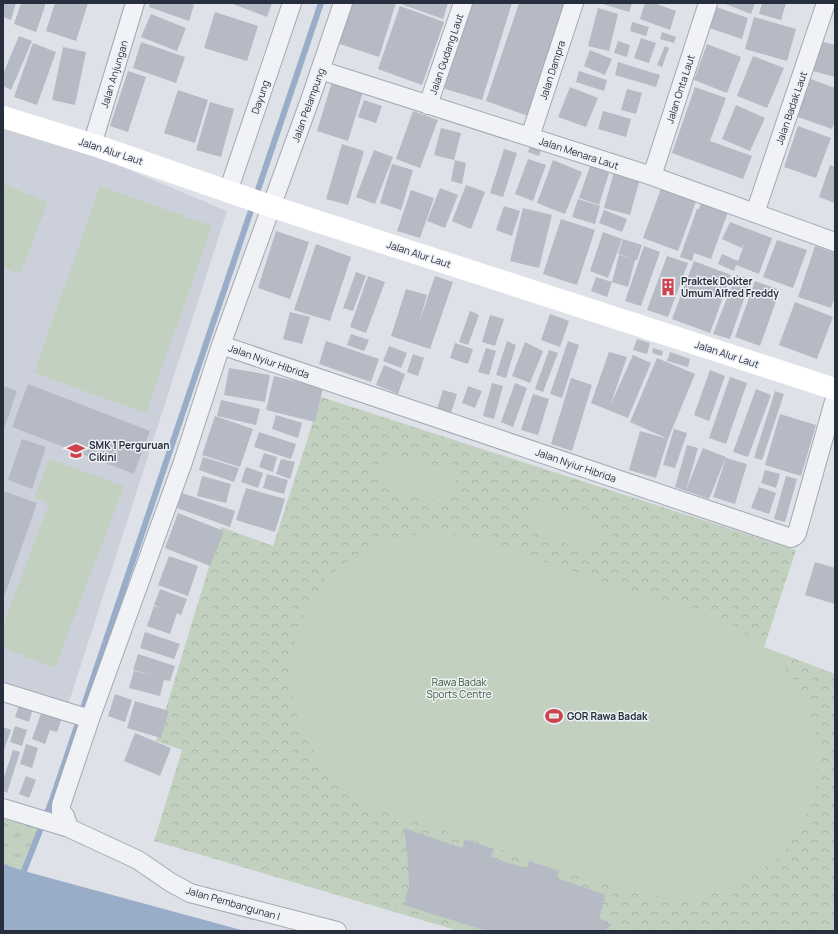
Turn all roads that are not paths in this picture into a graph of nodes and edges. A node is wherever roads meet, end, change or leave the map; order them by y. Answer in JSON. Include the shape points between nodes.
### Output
{"nodes":[{"id":1,"x":135,"y":3,"type":"edge"},
{"id":2,"x":292,"y":3,"type":"edge"},
{"id":3,"x":343,"y":3,"type":"edge"},
{"id":4,"x":463,"y":3,"type":"edge"},
{"id":5,"x":574,"y":3,"type":"edge"},
{"id":6,"x":708,"y":3,"type":"edge"},
{"id":7,"x":826,"y":3,"type":"edge"},
{"id":8,"x":320,"y":70,"type":"junction"},
{"id":9,"x":428,"y":105,"type":"junction"},
{"id":10,"x":3,"y":117,"type":"edge"},
{"id":11,"x":530,"y":137,"type":"junction"},
{"id":12,"x":92,"y":145,"type":"junction"},
{"id":13,"x":652,"y":176,"type":"junction"},
{"id":14,"x":230,"y":192,"type":"junction"},
{"id":15,"x":271,"y":206,"type":"junction"},
{"id":16,"x":755,"y":213,"type":"junction"},
{"id":17,"x":835,"y":242,"type":"edge"},
{"id":18,"x":221,"y":344,"type":"junction"},
{"id":19,"x":835,"y":389,"type":"edge"},
{"id":20,"x":835,"y":398,"type":"edge"},
{"id":21,"x":3,"y":692,"type":"edge"},
{"id":22,"x":84,"y":717,"type":"junction"},
{"id":23,"x":11,"y":811,"type":"edge"},
{"id":24,"x":63,"y":826,"type":"junction"},
{"id":25,"x":337,"y":931,"type":"edge"}],
"edges":[{"from":1,"to":12,"type":"street","name":"Jalan Anjungan"},
{"from":2,"to":14,"type":"street","name":"Dayung"},
{"from":3,"to":8,"type":"street","name":"Jalan Pelampung"},
{"from":4,"to":9,"type":"street","name":"Jalan Gudang Laut"},
{"from":5,"to":11,"type":"street","name":"Jalan Dampra"},
{"from":6,"to":13,"type":"street","name":"Jalan Onta Laut"},
{"from":7,"to":16,"type":"street","name":"Jalan Badak Laut"},
{"from":8,"to":9,"type":"street","name":"Jalan Menara Laut"},
{"from":8,"to":15,"type":"street","name":"Jalan Pelampung"},
{"from":9,"to":11,"type":"street","name":"Jalan Menara Laut"},
{"from":10,"to":12,"type":"street","name":"Jalan Alur Laut"},
{"from":11,"to":13,"type":"street","name":"Jalan Menara Laut"},
{"from":12,"to":14,"type":"street","name":"Jalan Alur Laut"},
{"from":13,"to":16,"type":"street","name":"Jalan Menara Laut"},
{"from":14,"to":15,"type":"street","name":"Jalan Alur Laut"},
{"from":15,"to":18,"type":"street","name":"Jalan Pelampung"},
{"from":15,"to":19,"type":"street","name":"Jalan Alur Laut"},
{"from":16,"to":17,"type":"street","name":"Jalan Menara Laut"},
{"from":18,"to":20,"type":"street","name":"Jalan Nyiur Hibrida","via":[[790,538],[797,533]]},
{"from":18,"to":22,"type":"street","name":"Jalan Pelampung","via":[[183,462]]},
{"from":21,"to":22,"type":"street"},
{"from":22,"to":24,"type":"street","name":"Jalan Pelampung","via":[[61,805],[61,811],[65,816]]},
{"from":23,"to":24,"type":"street","name":"Jalan Pembangunan I"},
{"from":24,"to":25,"type":"street","name":"Jalan Pembangunan I","via":[[138,860],[190,893]]}]}
